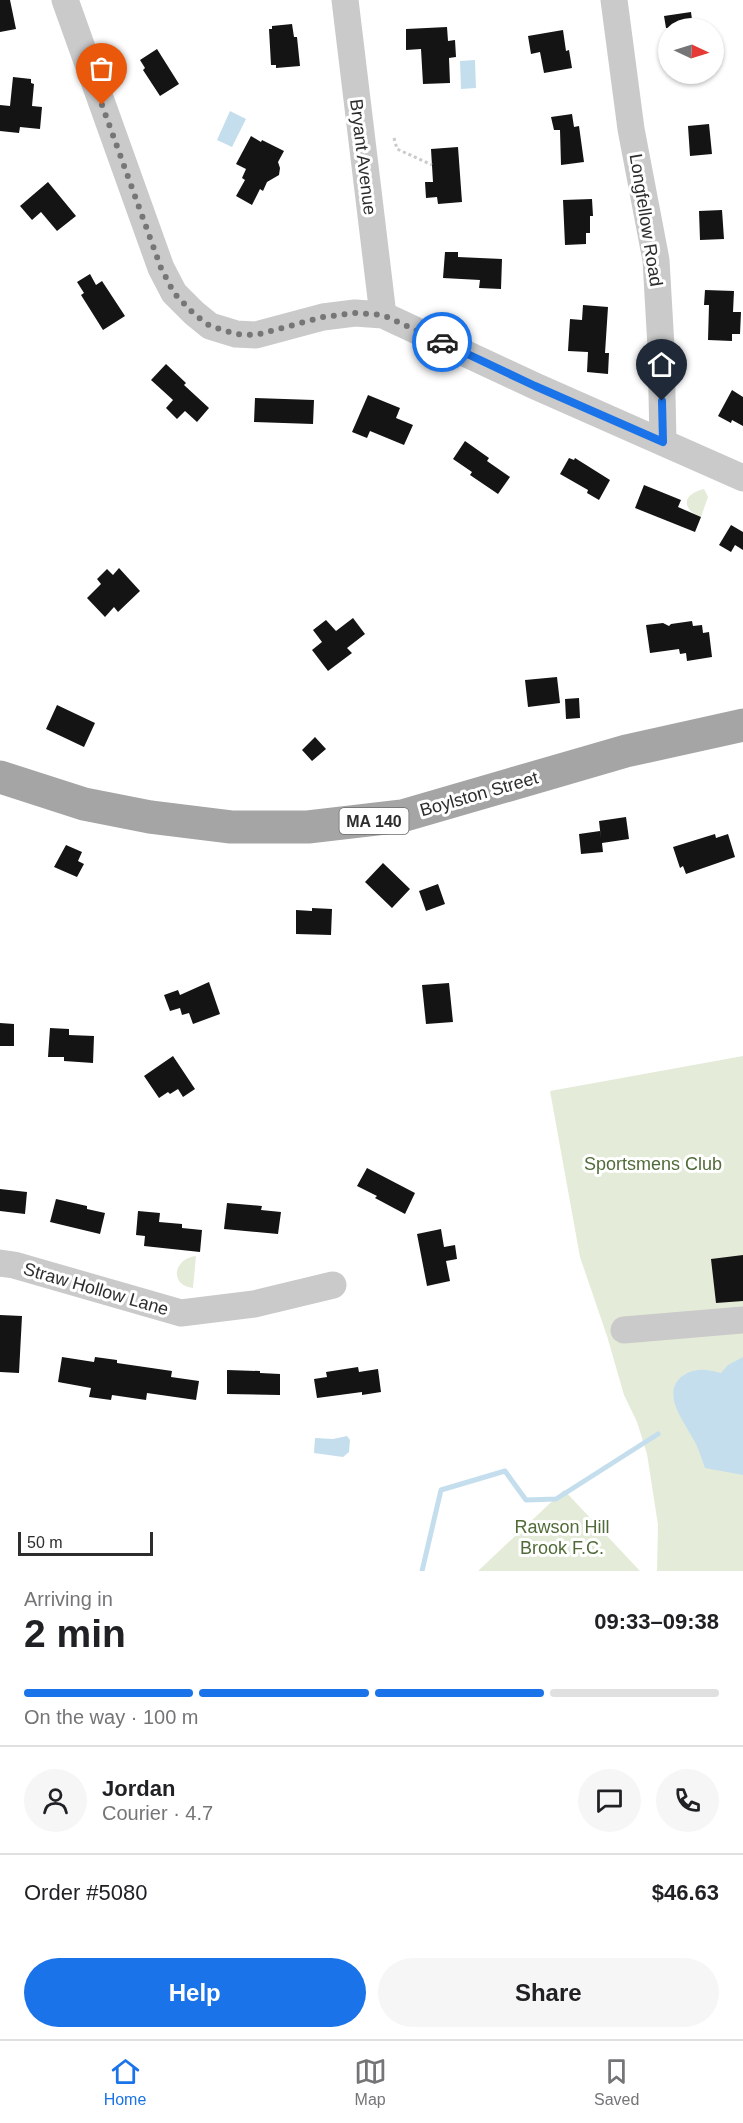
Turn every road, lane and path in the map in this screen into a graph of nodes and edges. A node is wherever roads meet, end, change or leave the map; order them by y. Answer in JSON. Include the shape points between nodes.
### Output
{"nodes":[{"id":1,"x":64,"y":0,"type":"edge"},
{"id":2,"x":345,"y":0,"type":"edge"},
{"id":3,"x":614,"y":0,"type":"edge"},
{"id":4,"x":394,"y":138,"type":"dead end"},
{"id":5,"x":432,"y":165,"type":"dead end"},
{"id":6,"x":383,"y":315,"type":"junction"},
{"id":7,"x":663,"y":442,"type":"junction"},
{"id":8,"x":743,"y":478,"type":"edge"},
{"id":9,"x":743,"y":725,"type":"edge"},
{"id":10,"x":0,"y":777,"type":"edge"},
{"id":11,"x":0,"y":1263,"type":"edge"},
{"id":12,"x":333,"y":1285,"type":"dead end"},
{"id":13,"x":743,"y":1320,"type":"edge"},
{"id":14,"x":624,"y":1330,"type":"dead end"}],
"edges":[{"from":1,"to":6,"type":"street","via":[[161,268],[174,293],[194,314],[210,326],[256,335],[323,317]]},
{"from":2,"to":6,"type":"street","name":"Bryant Avenue"},
{"from":3,"to":7,"type":"street","name":"Longfellow Road","via":[[631,129],[656,260]]},
{"from":4,"to":5,"type":"path","via":[[402,153]]},
{"from":6,"to":7,"type":"street"},
{"from":7,"to":8,"type":"street"},
{"from":9,"to":10,"type":"main road","name":"Boylston Street","number":"MA 140","via":[[626,751],[402,816],[308,827],[231,827],[150,817],[84,804]]},
{"from":11,"to":12,"type":"street","name":"Straw Hollow Lane","via":[[181,1313],[254,1304]]},
{"from":13,"to":14,"type":"street"}]}
